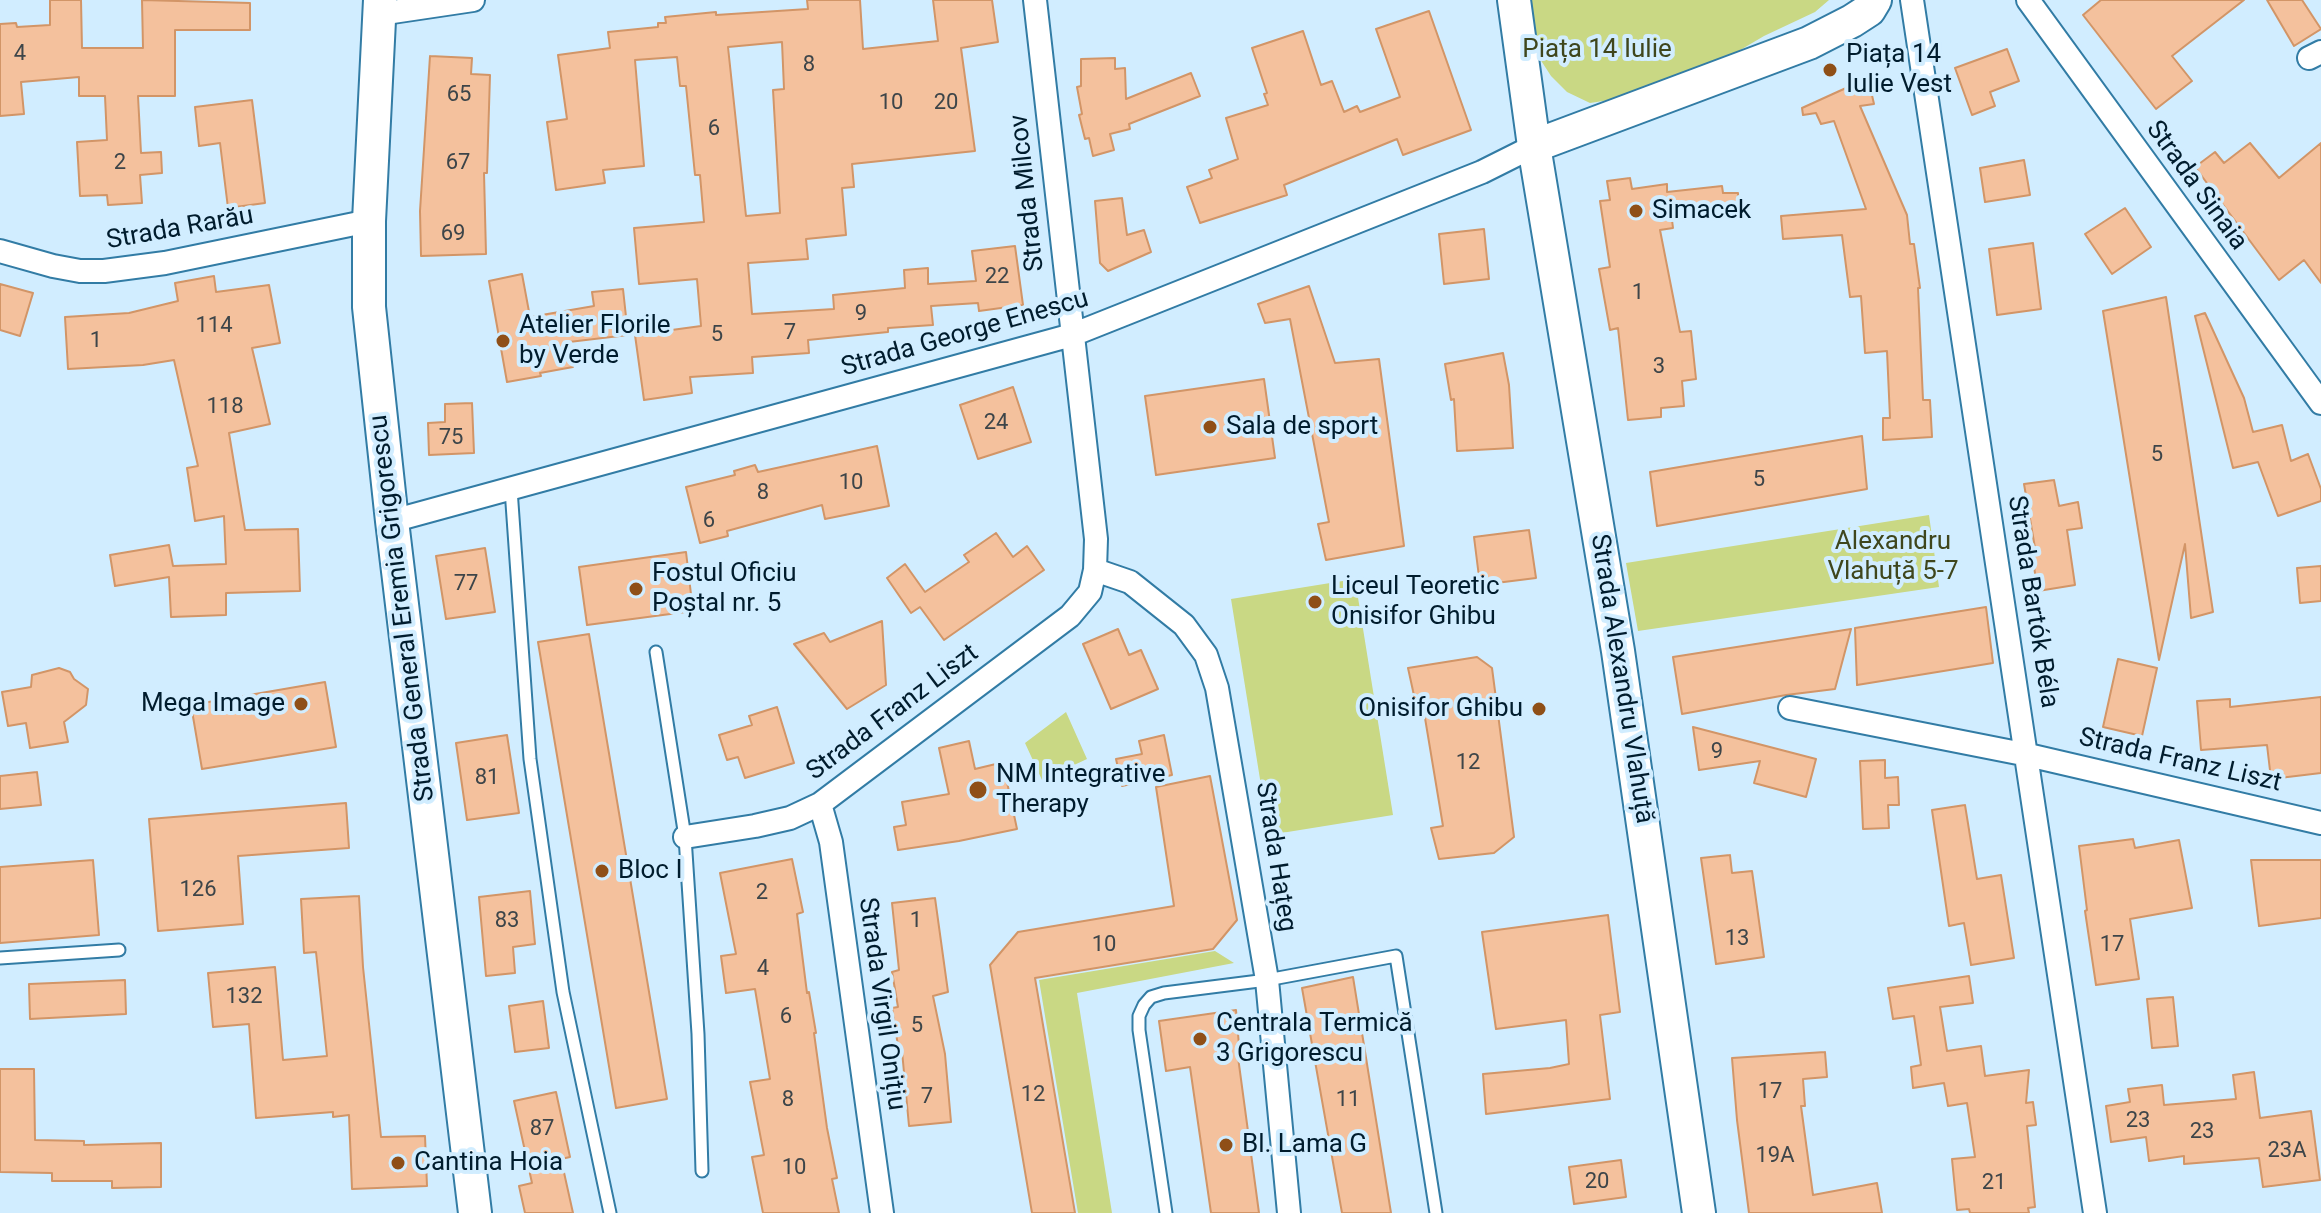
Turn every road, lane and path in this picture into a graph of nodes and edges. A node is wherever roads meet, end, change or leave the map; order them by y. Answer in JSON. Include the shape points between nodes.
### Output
{"nodes":[{"id":1,"x":473,"y":0,"type":"edge"},
{"id":2,"x":1035,"y":0,"type":"edge"},
{"id":3,"x":1514,"y":0,"type":"edge"},
{"id":4,"x":1875,"y":0,"type":"edge"},
{"id":5,"x":1912,"y":0,"type":"edge"},
{"id":6,"x":2028,"y":0,"type":"edge"},
{"id":7,"x":380,"y":7,"type":"edge"},
{"id":8,"x":1534,"y":146,"type":"junction"},
{"id":9,"x":369,"y":221,"type":"junction"},
{"id":10,"x":0,"y":250,"type":"edge"},
{"id":11,"x":1072,"y":335,"type":"junction"},
{"id":12,"x":2321,"y":403,"type":"edge"},
{"id":13,"x":511,"y":489,"type":"junction"},
{"id":14,"x":392,"y":521,"type":"junction"},
{"id":15,"x":1095,"y":570,"type":"junction"},
{"id":16,"x":656,"y":652,"type":"dead end"},
{"id":17,"x":1790,"y":708,"type":"dead end"},
{"id":18,"x":2028,"y":755,"type":"junction"},
{"id":19,"x":820,"y":804,"type":"junction"},
{"id":20,"x":2321,"y":823,"type":"edge"},
{"id":21,"x":685,"y":837,"type":"junction"},
{"id":22,"x":119,"y":950,"type":"dead end"},
{"id":23,"x":0,"y":958,"type":"edge"},
{"id":24,"x":1267,"y":980,"type":"junction"},
{"id":25,"x":702,"y":1171,"type":"dead end"},
{"id":26,"x":475,"y":1213,"type":"edge"},
{"id":27,"x":610,"y":1213,"type":"edge"},
{"id":28,"x":882,"y":1213,"type":"edge"},
{"id":29,"x":1166,"y":1213,"type":"edge"},
{"id":30,"x":1289,"y":1213,"type":"edge"},
{"id":31,"x":1436,"y":1213,"type":"edge"},
{"id":32,"x":1699,"y":1213,"type":"edge"},
{"id":33,"x":2095,"y":1213,"type":"edge"}],
"edges":[{"from":1,"to":7,"type":"street"},
{"from":2,"to":11,"type":"street","name":"Strada Milcov"},
{"from":3,"to":8,"type":"main road"},
{"from":4,"to":8,"type":"main road","via":[[1869,10],[1809,43]]},
{"from":5,"to":18,"type":"street","name":"Strada Bartók Béla"},
{"from":6,"to":12,"type":"street","name":"Strada Sinaia"},
{"from":7,"to":9,"type":"main road","name":"Strada General Eremia Grigorescu"},
{"from":8,"to":11,"type":"street","name":"Strada George Enescu","via":[[1482,172]]},
{"from":8,"to":32,"type":"main road","name":"Strada Alexandru Vlahuță","via":[[1622,677]]},
{"from":9,"to":10,"type":"street","name":"Strada Rarău","via":[[104,271],[53,266]]},
{"from":9,"to":14,"type":"main road","name":"Strada General Eremia Grigorescu","via":[[369,307]]},
{"from":11,"to":13,"type":"street","name":"Strada George Enescu"},
{"from":11,"to":15,"type":"street","name":"Strada Milcov","via":[[1096,539]]},
{"from":13,"to":14,"type":"street","name":"Strada George Enescu"},
{"from":13,"to":27,"type":"lane","via":[[530,759],[563,992]]},
{"from":14,"to":26,"type":"main road","name":"Strada General Eremia Grigorescu"},
{"from":15,"to":19,"type":"street","name":"Strada Franz Liszt","via":[[1090,592],[1070,616]]},
{"from":15,"to":24,"type":"street","name":"Strada Hațeg","via":[[1130,582],[1184,625],[1206,655],[1217,688]]},
{"from":16,"to":21,"type":"lane"},
{"from":17,"to":18,"type":"street","name":"Strada Franz Liszt"},
{"from":18,"to":20,"type":"street","name":"Strada Franz Liszt"},
{"from":18,"to":33,"type":"street","name":"Strada Bartók Béla"},
{"from":19,"to":21,"type":"street","name":"Strada Franz Liszt","via":[[778,821]]},
{"from":19,"to":28,"type":"street","name":"Strada Virgil Onițiu","via":[[831,842]]},
{"from":21,"to":25,"type":"lane"},
{"from":22,"to":23,"type":"lane"},
{"from":24,"to":29,"type":"lane","via":[[1164,993],[1151,997],[1139,1016]]},
{"from":24,"to":30,"type":"street","name":"Strada Hațeg"},
{"from":24,"to":31,"type":"lane","via":[[1396,956]]}]}
